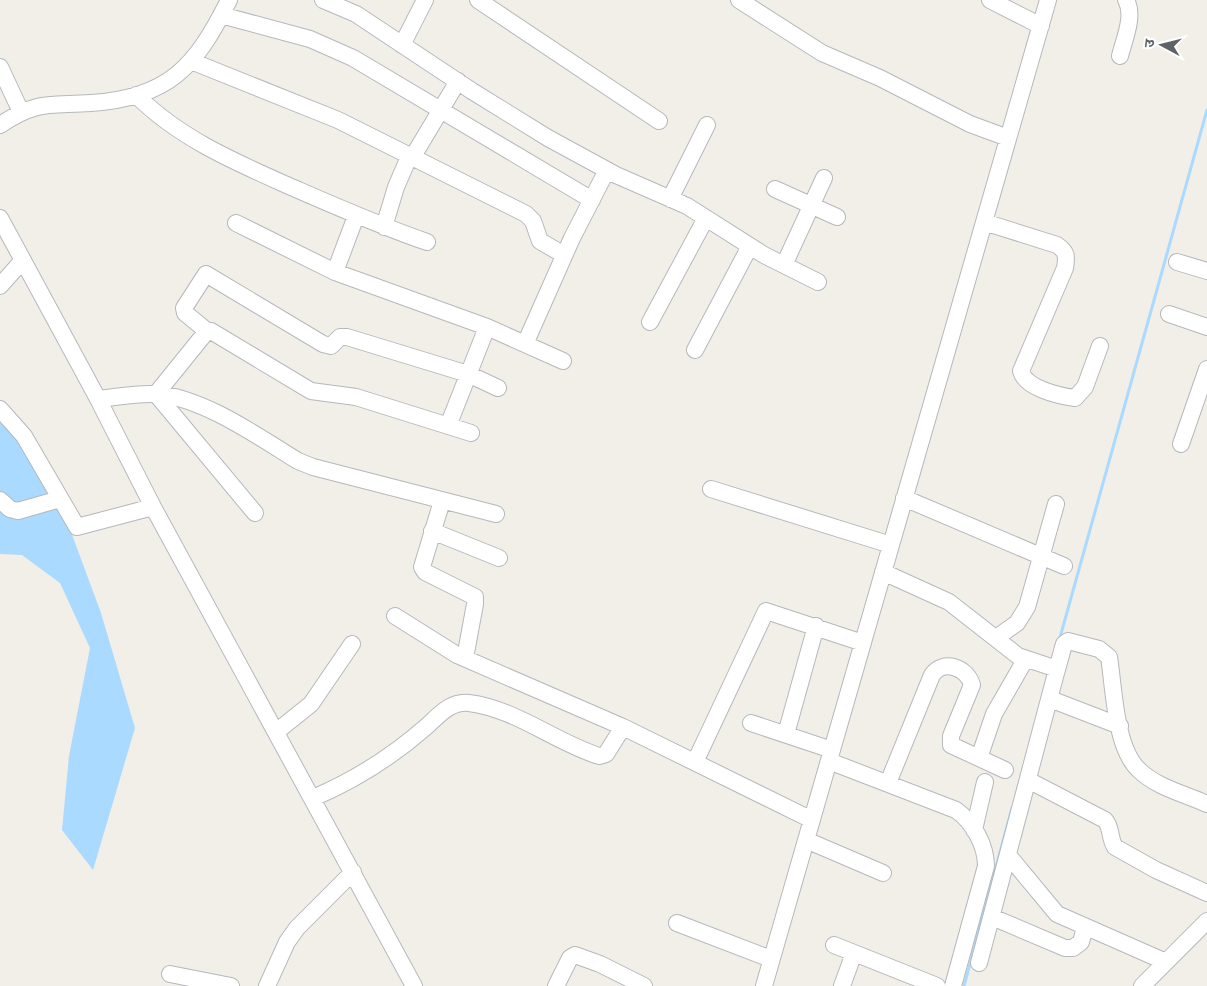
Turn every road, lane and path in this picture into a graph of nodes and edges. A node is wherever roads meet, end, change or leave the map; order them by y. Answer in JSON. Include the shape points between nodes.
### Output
{"nodes":[{"id":1,"x":229,"y":0,"type":"edge"},
{"id":2,"x":323,"y":0,"type":"edge"},
{"id":3,"x":425,"y":0,"type":"edge"},
{"id":4,"x":478,"y":0,"type":"edge"},
{"id":5,"x":739,"y":0,"type":"edge"},
{"id":6,"x":990,"y":0,"type":"edge"},
{"id":7,"x":1048,"y":0,"type":"edge"},
{"id":8,"x":1126,"y":0,"type":"edge"},
{"id":9,"x":222,"y":15,"type":"junction"},
{"id":10,"x":1041,"y":26,"type":"junction"},
{"id":11,"x":402,"y":45,"type":"junction"},
{"id":12,"x":1120,"y":56,"type":"dead end"},
{"id":13,"x":192,"y":61,"type":"junction"},
{"id":14,"x":0,"y":67,"type":"edge"},
{"id":15,"x":458,"y":81,"type":"junction"},
{"id":16,"x":136,"y":95,"type":"junction"},
{"id":17,"x":440,"y":109,"type":"junction"},
{"id":18,"x":21,"y":112,"type":"junction"},
{"id":19,"x":659,"y":121,"type":"dead end"},
{"id":20,"x":0,"y":125,"type":"edge"},
{"id":21,"x":707,"y":125,"type":"dead end"},
{"id":22,"x":1008,"y":138,"type":"junction"},
{"id":23,"x":411,"y":157,"type":"junction"},
{"id":24,"x":608,"y":170,"type":"junction"},
{"id":25,"x":824,"y":178,"type":"dead end"},
{"id":26,"x":775,"y":189,"type":"dead end"},
{"id":27,"x":670,"y":199,"type":"junction"},
{"id":28,"x":592,"y":200,"type":"junction"},
{"id":29,"x":811,"y":206,"type":"junction"},
{"id":30,"x":356,"y":216,"type":"junction"},
{"id":31,"x":837,"y":217,"type":"dead end"},
{"id":32,"x":0,"y":218,"type":"edge"},
{"id":33,"x":706,"y":218,"type":"junction"},
{"id":34,"x":984,"y":222,"type":"junction"},
{"id":35,"x":236,"y":223,"type":"dead end"},
{"id":36,"x":384,"y":227,"type":"junction"},
{"id":37,"x":427,"y":242,"type":"dead end"},
{"id":38,"x":750,"y":246,"type":"junction"},
{"id":39,"x":564,"y":255,"type":"junction"},
{"id":40,"x":23,"y":260,"type":"junction"},
{"id":41,"x":1177,"y":262,"type":"dead end"},
{"id":42,"x":784,"y":265,"type":"junction"},
{"id":43,"x":335,"y":272,"type":"junction"},
{"id":44,"x":1207,"y":272,"type":"edge"},
{"id":45,"x":818,"y":282,"type":"dead end"},
{"id":46,"x":0,"y":286,"type":"edge"},
{"id":47,"x":1169,"y":314,"type":"dead end"},
{"id":48,"x":650,"y":322,"type":"dead end"},
{"id":49,"x":487,"y":327,"type":"junction"},
{"id":50,"x":1207,"y":327,"type":"edge"},
{"id":51,"x":207,"y":330,"type":"junction"},
{"id":52,"x":525,"y":344,"type":"junction"},
{"id":53,"x":1100,"y":346,"type":"dead end"},
{"id":54,"x":695,"y":350,"type":"dead end"},
{"id":55,"x":563,"y":361,"type":"dead end"},
{"id":56,"x":1207,"y":369,"type":"edge"},
{"id":57,"x":468,"y":374,"type":"junction"},
{"id":58,"x":498,"y":388,"type":"dead end"},
{"id":59,"x":156,"y":394,"type":"junction"},
{"id":60,"x":98,"y":399,"type":"junction"},
{"id":61,"x":0,"y":409,"type":"edge"},
{"id":62,"x":448,"y":426,"type":"junction"},
{"id":63,"x":471,"y":433,"type":"dead end"},
{"id":64,"x":1182,"y":444,"type":"dead end"},
{"id":65,"x":711,"y":489,"type":"dead end"},
{"id":66,"x":904,"y":498,"type":"junction"},
{"id":67,"x":60,"y":499,"type":"junction"},
{"id":68,"x":0,"y":500,"type":"edge"},
{"id":69,"x":442,"y":501,"type":"junction"},
{"id":70,"x":1056,"y":504,"type":"dead end"},
{"id":71,"x":153,"y":507,"type":"junction"},
{"id":72,"x":255,"y":512,"type":"dead end"},
{"id":73,"x":496,"y":514,"type":"dead end"},
{"id":74,"x":432,"y":531,"type":"junction"},
{"id":75,"x":891,"y":545,"type":"junction"},
{"id":76,"x":499,"y":558,"type":"dead end"},
{"id":77,"x":1042,"y":558,"type":"junction"},
{"id":78,"x":1064,"y":566,"type":"dead end"},
{"id":79,"x":883,"y":572,"type":"junction"},
{"id":80,"x":395,"y":616,"type":"dead end"},
{"id":81,"x":816,"y":626,"type":"junction"},
{"id":82,"x":996,"y":638,"type":"junction"},
{"id":83,"x":863,"y":643,"type":"junction"},
{"id":84,"x":352,"y":644,"type":"dead end"},
{"id":85,"x":465,"y":658,"type":"junction"},
{"id":86,"x":1026,"y":660,"type":"junction"},
{"id":87,"x":1052,"y":669,"type":"junction"},
{"id":88,"x":1050,"y":699,"type":"junction"},
{"id":89,"x":751,"y":723,"type":"dead end"},
{"id":90,"x":1120,"y":726,"type":"junction"},
{"id":91,"x":623,"y":727,"type":"junction"},
{"id":92,"x":276,"y":732,"type":"junction"},
{"id":93,"x":786,"y":734,"type":"junction"},
{"id":94,"x":830,"y":755,"type":"junction"},
{"id":95,"x":979,"y":758,"type":"junction"},
{"id":96,"x":695,"y":762,"type":"junction"},
{"id":97,"x":1005,"y":770,"type":"dead end"},
{"id":98,"x":1028,"y":780,"type":"junction"},
{"id":99,"x":985,"y":782,"type":"dead end"},
{"id":100,"x":888,"y":783,"type":"junction"},
{"id":101,"x":312,"y":798,"type":"junction"},
{"id":102,"x":1207,"y":804,"type":"edge"},
{"id":103,"x":812,"y":820,"type":"junction"},
{"id":104,"x":974,"y":830,"type":"junction"},
{"id":105,"x":806,"y":840,"type":"junction"},
{"id":106,"x":1008,"y":855,"type":"junction"},
{"id":107,"x":353,"y":872,"type":"junction"},
{"id":108,"x":883,"y":873,"type":"dead end"},
{"id":109,"x":1207,"y":893,"type":"edge"},
{"id":110,"x":992,"y":917,"type":"junction"},
{"id":111,"x":1207,"y":921,"type":"edge"},
{"id":112,"x":678,"y":923,"type":"dead end"},
{"id":113,"x":1085,"y":927,"type":"junction"},
{"id":114,"x":834,"y":945,"type":"dead end"},
{"id":115,"x":854,"y":953,"type":"junction"},
{"id":116,"x":772,"y":959,"type":"junction"},
{"id":117,"x":1166,"y":962,"type":"junction"},
{"id":118,"x":979,"y":963,"type":"dead end"},
{"id":119,"x":181,"y":979,"type":"edge"},
{"id":120,"x":931,"y":985,"type":"edge"},
{"id":121,"x":231,"y":986,"type":"edge"},
{"id":122,"x":267,"y":986,"type":"edge"},
{"id":123,"x":414,"y":986,"type":"edge"},
{"id":124,"x":556,"y":986,"type":"edge"},
{"id":125,"x":644,"y":986,"type":"edge"},
{"id":126,"x":764,"y":986,"type":"edge"},
{"id":127,"x":842,"y":986,"type":"edge"},
{"id":128,"x":953,"y":986,"type":"edge"},
{"id":129,"x":1142,"y":986,"type":"edge"}],
"edges":[{"from":1,"to":9,"type":"street"},
{"from":2,"to":11,"type":"street","via":[[356,14]]},
{"from":3,"to":11,"type":"street"},
{"from":4,"to":19,"type":"street"},
{"from":5,"to":22,"type":"street","via":[[828,56],[880,78],[970,124]]},
{"from":6,"to":10,"type":"street"},
{"from":7,"to":10,"type":"street"},
{"from":8,"to":12,"type":"street","via":[[1129,16]]},
{"from":9,"to":13,"type":"street"},
{"from":9,"to":17,"type":"street","via":[[329,47]]},
{"from":10,"to":22,"type":"street"},
{"from":11,"to":15,"type":"street"},
{"from":13,"to":16,"type":"street","via":[[167,84]]},
{"from":13,"to":23,"type":"street","via":[[317,111]]},
{"from":14,"to":18,"type":"street"},
{"from":15,"to":17,"type":"street"},
{"from":15,"to":24,"type":"street","via":[[548,138]]},
{"from":16,"to":18,"type":"street","via":[[92,103],[38,105]]},
{"from":16,"to":30,"type":"street","via":[[157,114],[207,148]]},
{"from":17,"to":23,"type":"street"},
{"from":17,"to":28,"type":"street"},
{"from":18,"to":20,"type":"street"},
{"from":21,"to":27,"type":"street"},
{"from":22,"to":34,"type":"street"},
{"from":23,"to":36,"type":"street","via":[[396,188]]},
{"from":23,"to":39,"type":"street","via":[[526,214],[533,221],[540,241]]},
{"from":24,"to":27,"type":"street"},
{"from":24,"to":28,"type":"street"},
{"from":25,"to":29,"type":"street"},
{"from":26,"to":29,"type":"street"},
{"from":27,"to":33,"type":"street"},
{"from":28,"to":39,"type":"street"},
{"from":29,"to":31,"type":"street"},
{"from":29,"to":42,"type":"street"},
{"from":30,"to":36,"type":"street"},
{"from":30,"to":43,"type":"street"},
{"from":32,"to":40,"type":"street"},
{"from":33,"to":38,"type":"street"},
{"from":33,"to":48,"type":"street"},
{"from":34,"to":53,"type":"street","via":[[1057,245],[1067,257],[1021,371],[1023,378],[1030,384],[1075,398],[1085,387]]},
{"from":34,"to":66,"type":"street"},
{"from":35,"to":43,"type":"street"},
{"from":36,"to":37,"type":"street"},
{"from":38,"to":42,"type":"street"},
{"from":38,"to":54,"type":"street"},
{"from":39,"to":52,"type":"street"},
{"from":40,"to":46,"type":"street"},
{"from":40,"to":60,"type":"street"},
{"from":41,"to":44,"type":"street"},
{"from":42,"to":45,"type":"street"},
{"from":43,"to":49,"type":"street"},
{"from":47,"to":50,"type":"street"},
{"from":49,"to":52,"type":"street"},
{"from":49,"to":57,"type":"street"},
{"from":51,"to":57,"type":"street","via":[[185,313],[184,308],[206,274],[323,344],[331,346],[340,337],[347,337]]},
{"from":51,"to":59,"type":"street"},
{"from":51,"to":62,"type":"street","via":[[311,391],[350,396]]},
{"from":52,"to":55,"type":"street"},
{"from":56,"to":64,"type":"street"},
{"from":57,"to":58,"type":"street"},
{"from":57,"to":62,"type":"street"},
{"from":59,"to":60,"type":"street"},
{"from":59,"to":69,"type":"street","via":[[201,405],[313,467]]},
{"from":59,"to":72,"type":"street"},
{"from":60,"to":71,"type":"street"},
{"from":61,"to":67,"type":"street","via":[[24,436]]},
{"from":62,"to":63,"type":"street"},
{"from":65,"to":75,"type":"street"},
{"from":66,"to":75,"type":"street"},
{"from":66,"to":77,"type":"street"},
{"from":67,"to":68,"type":"street","via":[[18,511]]},
{"from":67,"to":71,"type":"street","via":[[73,522],[80,527]]},
{"from":69,"to":73,"type":"street"},
{"from":69,"to":74,"type":"street"},
{"from":70,"to":77,"type":"street"},
{"from":71,"to":92,"type":"street"},
{"from":74,"to":76,"type":"street"},
{"from":74,"to":85,"type":"street","via":[[422,561],[423,570],[475,599]]},
{"from":75,"to":79,"type":"street"},
{"from":77,"to":78,"type":"street"},
{"from":77,"to":82,"type":"street","via":[[1022,617]]},
{"from":79,"to":82,"type":"street","via":[[943,598]]},
{"from":79,"to":83,"type":"street"},
{"from":80,"to":85,"type":"street"},
{"from":81,"to":83,"type":"street"},
{"from":81,"to":93,"type":"street"},
{"from":81,"to":96,"type":"street","via":[[765,612]]},
{"from":82,"to":86,"type":"street"},
{"from":83,"to":94,"type":"street"},
{"from":84,"to":92,"type":"street","via":[[311,704]]},
{"from":85,"to":91,"type":"street"},
{"from":86,"to":87,"type":"street"},
{"from":86,"to":95,"type":"street","via":[[994,714]]},
{"from":87,"to":88,"type":"street"},
{"from":87,"to":90,"type":"street","via":[[1068,641],[1104,652],[1109,657]]},
{"from":88,"to":90,"type":"street"},
{"from":88,"to":98,"type":"street"},
{"from":89,"to":93,"type":"street"},
{"from":90,"to":102,"type":"street","via":[[1124,747],[1138,770]]},
{"from":91,"to":96,"type":"street"},
{"from":91,"to":101,"type":"street","via":[[606,754],[599,756],[509,715],[470,704],[456,704],[366,773]]},
{"from":92,"to":101,"type":"street"},
{"from":93,"to":94,"type":"street"},
{"from":94,"to":100,"type":"street"},
{"from":94,"to":103,"type":"street"},
{"from":95,"to":97,"type":"street"},
{"from":95,"to":100,"type":"street","via":[[954,747],[949,741],[972,689],[971,681],[963,672],[942,666],[932,675]]},
{"from":96,"to":103,"type":"street"},
{"from":98,"to":106,"type":"street"},
{"from":98,"to":109,"type":"street","via":[[1105,820],[1111,829],[1115,847]]},
{"from":99,"to":104,"type":"street"},
{"from":100,"to":104,"type":"street","via":[[956,810]]},
{"from":101,"to":107,"type":"street"},
{"from":103,"to":105,"type":"street"},
{"from":104,"to":128,"type":"street","via":[[984,851],[986,866]]},
{"from":105,"to":108,"type":"street"},
{"from":105,"to":116,"type":"street"},
{"from":106,"to":110,"type":"street"},
{"from":106,"to":113,"type":"street","via":[[1052,908]]},
{"from":107,"to":122,"type":"street","via":[[297,928]]},
{"from":107,"to":123,"type":"street"},
{"from":110,"to":113,"type":"street","via":[[1065,948],[1073,948],[1081,942]]},
{"from":110,"to":118,"type":"street"},
{"from":111,"to":117,"type":"street"},
{"from":112,"to":116,"type":"street"},
{"from":113,"to":117,"type":"street"},
{"from":114,"to":115,"type":"street"},
{"from":115,"to":120,"type":"street"},
{"from":115,"to":127,"type":"street"},
{"from":116,"to":126,"type":"street"},
{"from":117,"to":129,"type":"street"},
{"from":119,"to":121,"type":"street"},
{"from":124,"to":125,"type":"street","via":[[574,955]]}]}
